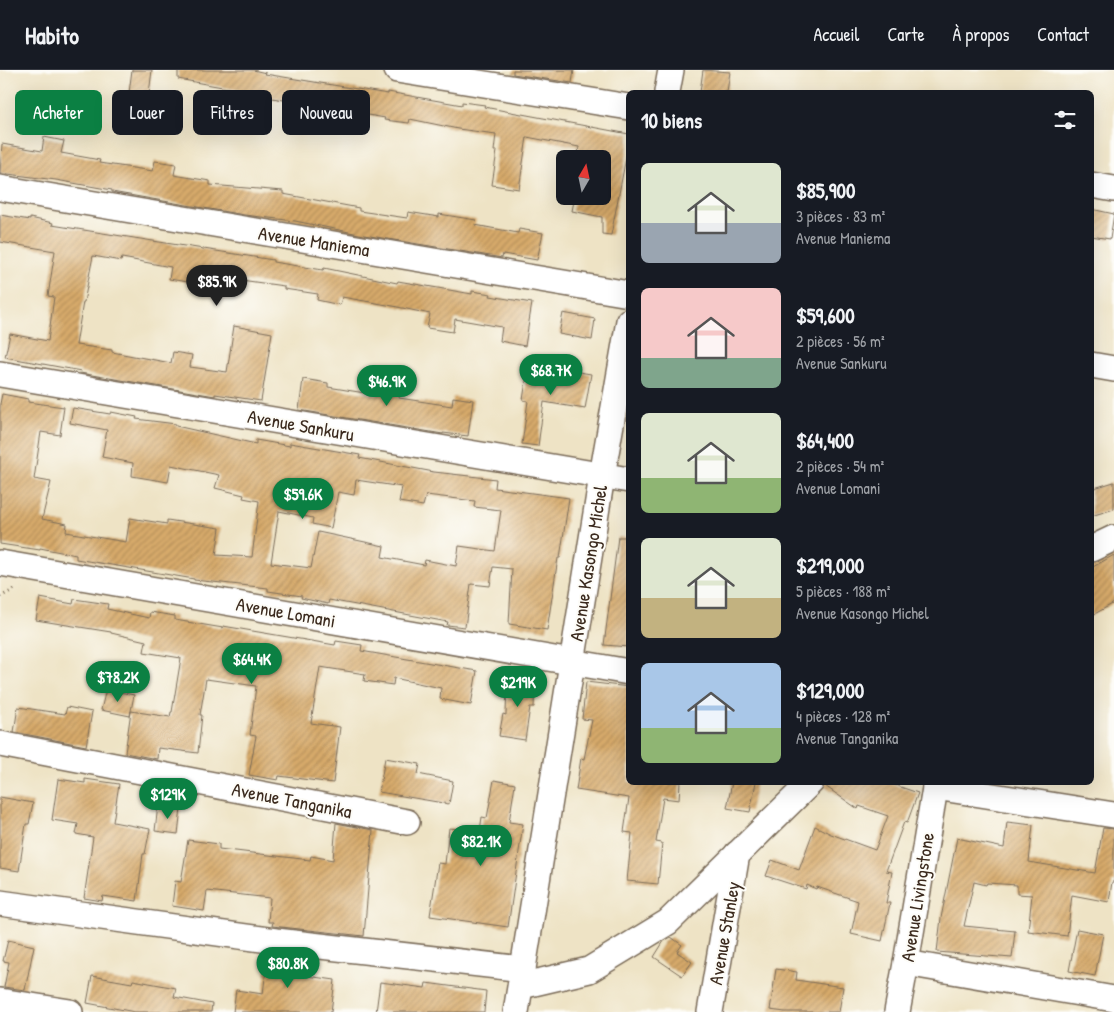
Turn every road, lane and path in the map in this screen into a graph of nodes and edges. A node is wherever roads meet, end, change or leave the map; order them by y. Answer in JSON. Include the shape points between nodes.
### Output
{"nodes":[{"id":1,"x":397,"y":70,"type":"edge"},
{"id":2,"x":671,"y":70,"type":"edge"},
{"id":3,"x":667,"y":90,"type":"edge"},
{"id":4,"x":626,"y":107,"type":"edge"},
{"id":5,"x":1094,"y":186,"type":"edge"},
{"id":6,"x":0,"y":188,"type":"edge"},
{"id":7,"x":1114,"y":189,"type":"edge"},
{"id":8,"x":626,"y":293,"type":"edge"},
{"id":9,"x":626,"y":338,"type":"edge"},
{"id":10,"x":1094,"y":366,"type":"edge"},
{"id":11,"x":1114,"y":369,"type":"edge"},
{"id":12,"x":0,"y":374,"type":"edge"},
{"id":13,"x":602,"y":476,"type":"junction"},
{"id":14,"x":626,"y":480,"type":"edge"},
{"id":15,"x":1114,"y":538,"type":"edge"},
{"id":16,"x":1094,"y":548,"type":"edge"},
{"id":17,"x":0,"y":563,"type":"edge"},
{"id":18,"x":572,"y":661,"type":"junction"},
{"id":19,"x":626,"y":671,"type":"edge"},
{"id":20,"x":0,"y":744,"type":"edge"},
{"id":21,"x":808,"y":785,"type":"edge"},
{"id":22,"x":936,"y":785,"type":"edge"},
{"id":23,"x":1114,"y":815,"type":"edge"},
{"id":24,"x":407,"y":822,"type":"dead end"},
{"id":25,"x":737,"y":854,"type":"junction"},
{"id":26,"x":0,"y":903,"type":"edge"},
{"id":27,"x":906,"y":963,"type":"junction"},
{"id":28,"x":522,"y":977,"type":"junction"},
{"id":29,"x":1114,"y":999,"type":"edge"},
{"id":30,"x":0,"y":1001,"type":"edge"},
{"id":31,"x":70,"y":1012,"type":"edge"},
{"id":32,"x":516,"y":1012,"type":"edge"},
{"id":33,"x":710,"y":1012,"type":"edge"},
{"id":34,"x":896,"y":1012,"type":"edge"}],
"edges":[{"from":1,"to":4,"type":"street"},
{"from":2,"to":3,"type":"street"},
{"from":5,"to":7,"type":"street"},
{"from":6,"to":8,"type":"street","name":"Avenue Maniema"},
{"from":9,"to":13,"type":"street","name":"Avenue Kasongo Michel"},
{"from":10,"to":11,"type":"street"},
{"from":12,"to":13,"type":"street","name":"Avenue Sankuru"},
{"from":13,"to":14,"type":"street","name":"Avenue Sankuru"},
{"from":13,"to":18,"type":"street","name":"Avenue Kasongo Michel"},
{"from":15,"to":16,"type":"street"},
{"from":17,"to":18,"type":"street","name":"Avenue Lomani"},
{"from":18,"to":19,"type":"street","name":"Avenue Lomani"},
{"from":18,"to":28,"type":"street","name":"Avenue Kasongo Michel"},
{"from":20,"to":24,"type":"street","name":"Avenue Tanganika"},
{"from":21,"to":25,"type":"street"},
{"from":22,"to":23,"type":"street"},
{"from":22,"to":27,"type":"street","name":"Avenue Livingstone"},
{"from":25,"to":28,"type":"street","via":[[668,922],[590,970]]},
{"from":25,"to":33,"type":"street","name":"Avenue Stanley"},
{"from":26,"to":28,"type":"street"},
{"from":27,"to":29,"type":"street"},
{"from":27,"to":34,"type":"street","name":"Avenue Livingstone"},
{"from":28,"to":32,"type":"street","name":"Avenue Kasongo Michel"},
{"from":30,"to":31,"type":"street"}]}
